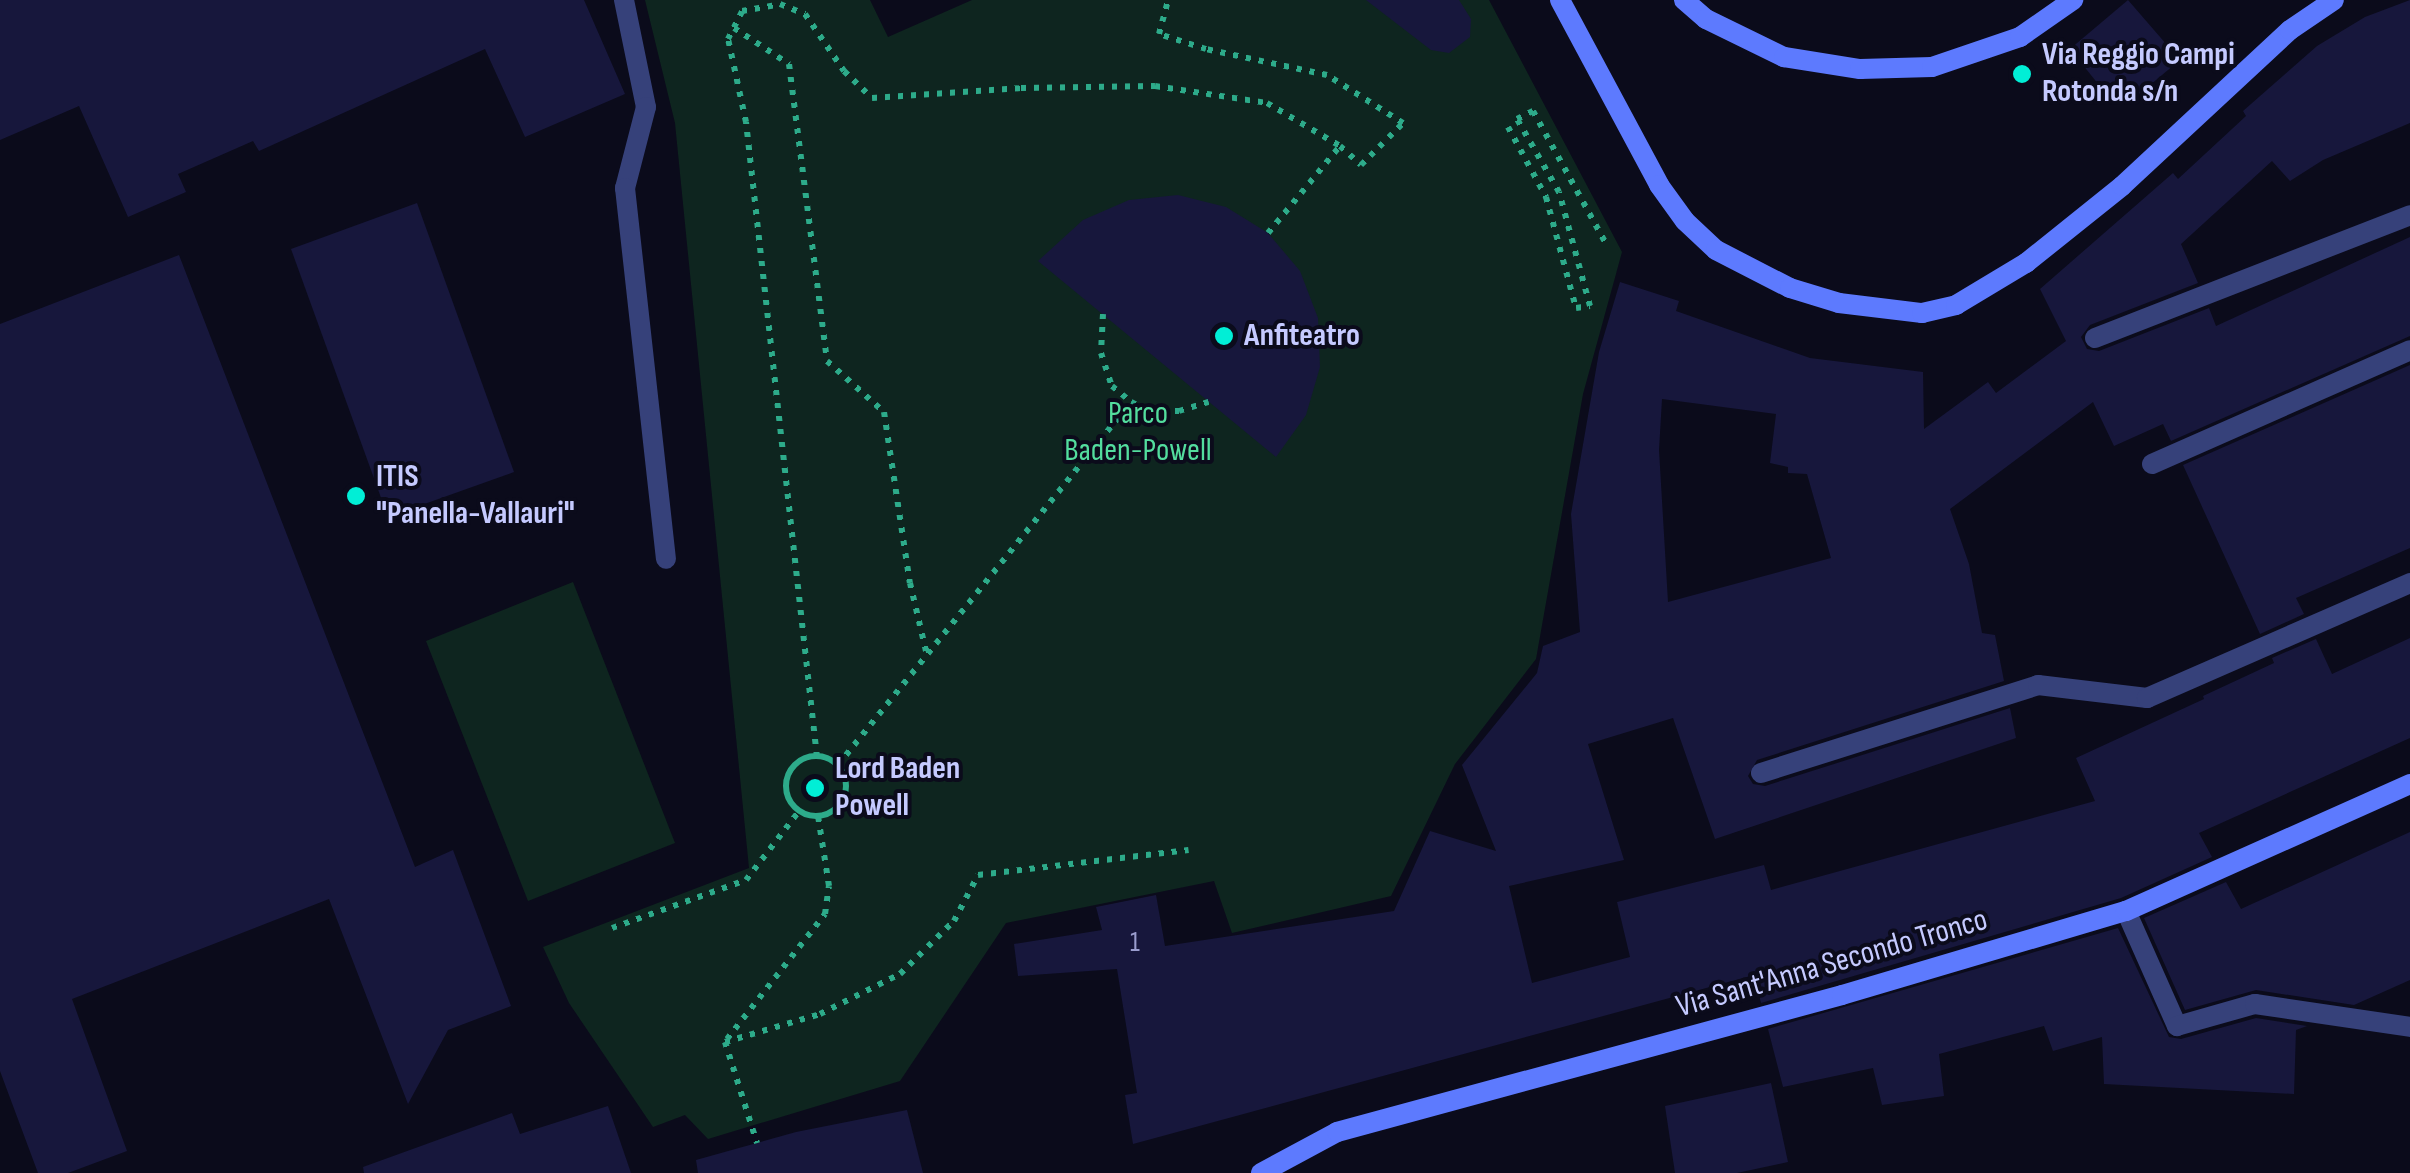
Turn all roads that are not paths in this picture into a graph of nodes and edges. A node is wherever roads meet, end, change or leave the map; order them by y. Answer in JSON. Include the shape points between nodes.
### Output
{"nodes":[{"id":1,"x":624,"y":0,"type":"edge"},
{"id":2,"x":1560,"y":0,"type":"edge"},
{"id":3,"x":1684,"y":0,"type":"edge"},
{"id":4,"x":2073,"y":0,"type":"edge"},
{"id":5,"x":2334,"y":0,"type":"edge"},
{"id":6,"x":2410,"y":215,"type":"edge"},
{"id":7,"x":2095,"y":338,"type":"dead end"},
{"id":8,"x":2410,"y":350,"type":"edge"},
{"id":9,"x":2152,"y":464,"type":"dead end"},
{"id":10,"x":666,"y":559,"type":"dead end"},
{"id":11,"x":2410,"y":583,"type":"edge"},
{"id":12,"x":1761,"y":773,"type":"dead end"},
{"id":13,"x":2410,"y":784,"type":"edge"},
{"id":14,"x":2126,"y":910,"type":"junction"},
{"id":15,"x":2410,"y":1027,"type":"edge"},
{"id":16,"x":1261,"y":1173,"type":"edge"}],
"edges":[{"from":1,"to":10,"type":"street","via":[[646,107],[625,188]]},
{"from":2,"to":5,"type":"street","via":[[1659,185],[1716,250],[1790,288],[1855,306],[1922,313],[1956,306],[2026,263],[2122,186],[2290,30]]},
{"from":3,"to":4,"type":"street","via":[[1784,58],[1860,69],[1932,67],[2020,37]]},
{"from":6,"to":7,"type":"street"},
{"from":8,"to":9,"type":"street"},
{"from":11,"to":12,"type":"street","via":[[2147,698],[2038,685]]},
{"from":13,"to":14,"type":"street","name":"Via Sant'Anna Secondo Tronco"},
{"from":14,"to":15,"type":"street","via":[[2177,1026],[2255,1004]]},
{"from":14,"to":16,"type":"street","name":"Via Sant'Anna Secondo Tronco","via":[[1337,1132]]}]}
